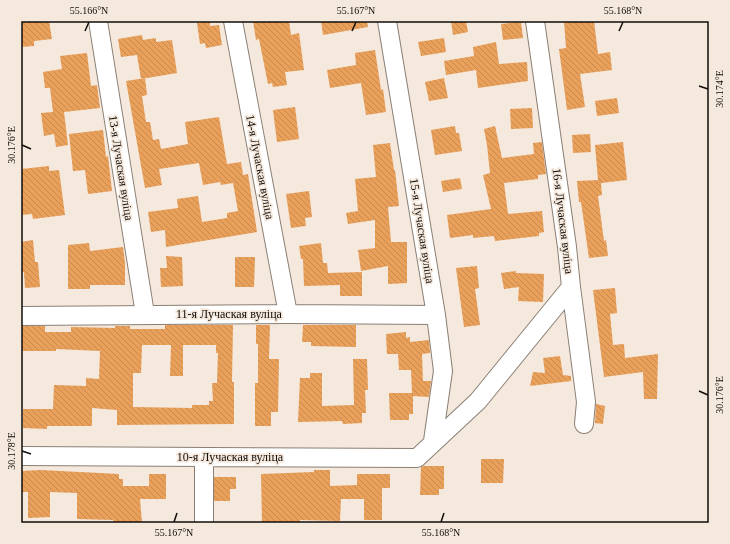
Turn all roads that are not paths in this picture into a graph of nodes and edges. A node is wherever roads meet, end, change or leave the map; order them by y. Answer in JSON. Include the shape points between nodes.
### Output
{"nodes":[{"id":1,"x":98,"y":21,"type":"edge"},
{"id":2,"x":233,"y":21,"type":"edge"},
{"id":3,"x":387,"y":21,"type":"edge"},
{"id":4,"x":534,"y":21,"type":"edge"},
{"id":5,"x":571,"y":287,"type":"junction"},
{"id":6,"x":145,"y":314,"type":"junction"},
{"id":7,"x":288,"y":314,"type":"junction"},
{"id":8,"x":436,"y":315,"type":"junction"},
{"id":9,"x":21,"y":316,"type":"edge"},
{"id":10,"x":584,"y":424,"type":"dead end"},
{"id":11,"x":433,"y":441,"type":"junction"},
{"id":12,"x":21,"y":456,"type":"edge"},
{"id":13,"x":204,"y":457,"type":"junction"},
{"id":14,"x":204,"y":523,"type":"edge"}],
"edges":[{"from":1,"to":6,"type":"street","name":"13-я Лучаская вуліца"},
{"from":2,"to":7,"type":"street","name":"14-я Лучаская вуліца"},
{"from":3,"to":8,"type":"street","name":"15-я Лучаская вуліца"},
{"from":4,"to":5,"type":"street","name":"16-я Лучаская вуліца"},
{"from":5,"to":10,"type":"street","via":[[586,402]]},
{"from":5,"to":11,"type":"street","name":"16-я Лучаская вуліца","via":[[478,401]]},
{"from":6,"to":7,"type":"street","name":"11-я Лучаская вуліца"},
{"from":6,"to":9,"type":"street","name":"11-я Лучаская вуліца"},
{"from":7,"to":8,"type":"street","name":"11-я Лучаская вуліца"},
{"from":8,"to":11,"type":"street","name":"15-я Лучаская вуліца","via":[[443,371]]},
{"from":11,"to":13,"type":"street","name":"10-я Лучаская вуліца","via":[[417,458]]},
{"from":12,"to":13,"type":"street","name":"10-я Лучаская вуліца"},
{"from":13,"to":14,"type":"street"}]}
